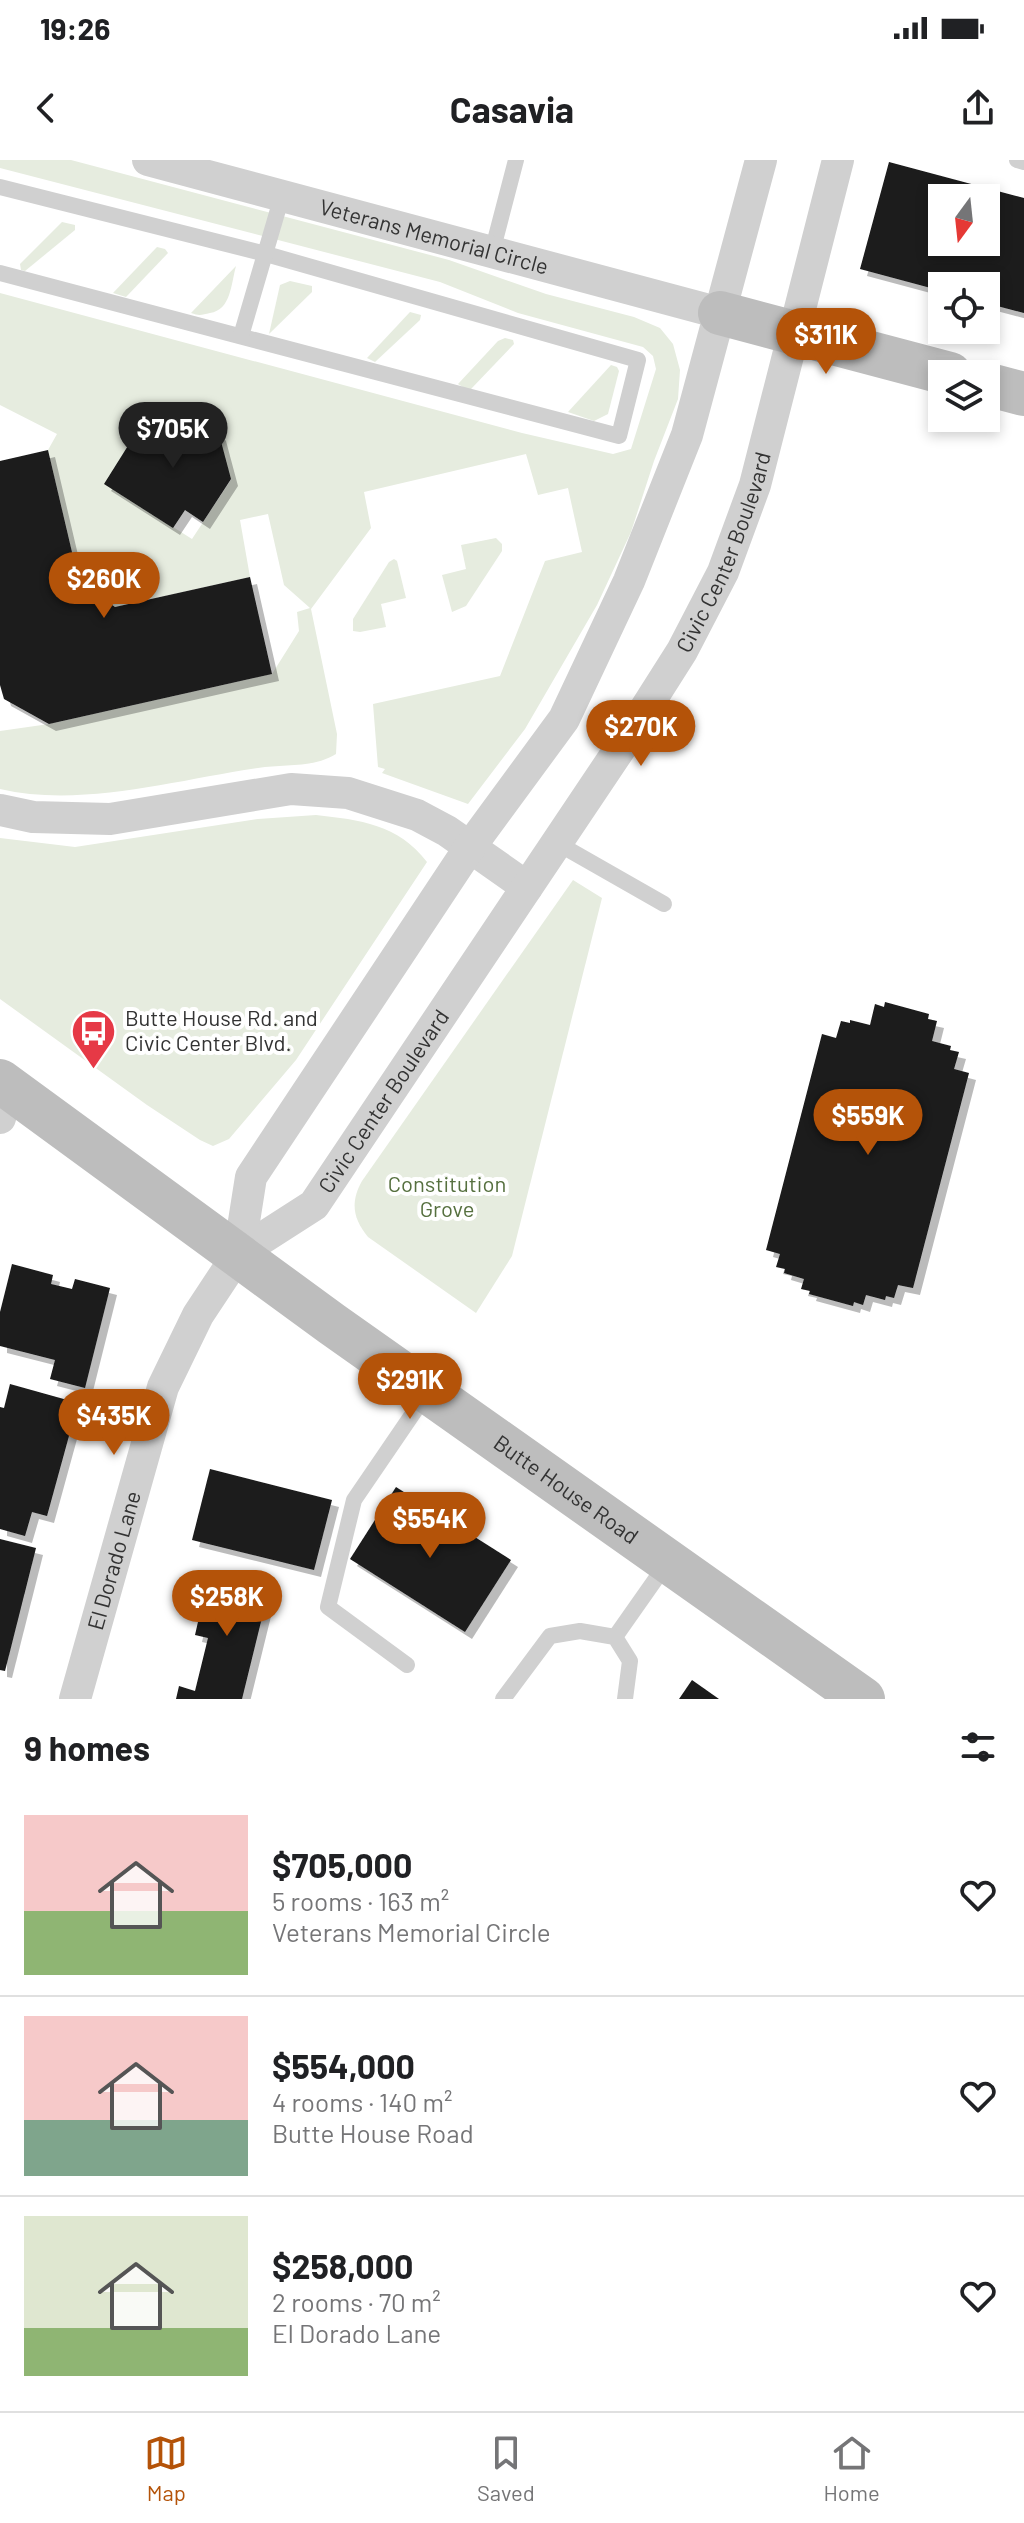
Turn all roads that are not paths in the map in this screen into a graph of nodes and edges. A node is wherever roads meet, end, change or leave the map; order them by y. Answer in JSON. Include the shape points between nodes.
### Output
{"nodes":[{"id":1,"x":148,"y":160,"type":"edge"},
{"id":2,"x":516,"y":160,"type":"edge"},
{"id":3,"x":761,"y":160,"type":"edge"},
{"id":4,"x":838,"y":160,"type":"edge"},
{"id":5,"x":1017,"y":160,"type":"edge"},
{"id":6,"x":1024,"y":162,"type":"edge"},
{"id":7,"x":0,"y":187,"type":"edge"},
{"id":8,"x":282,"y":196,"type":"junction"},
{"id":9,"x":492,"y":252,"type":"junction"},
{"id":10,"x":266,"y":254,"type":"junction"},
{"id":11,"x":0,"y":273,"type":"edge"},
{"id":12,"x":720,"y":313,"type":"junction"},
{"id":13,"x":792,"y":332,"type":"junction"},
{"id":14,"x":241,"y":336,"type":"junction"},
{"id":15,"x":928,"y":368,"type":"edge"},
{"id":16,"x":1000,"y":388,"type":"edge"},
{"id":17,"x":1024,"y":394,"type":"edge"},
{"id":18,"x":0,"y":810,"type":"edge"},
{"id":19,"x":557,"y":843,"type":"junction"},
{"id":20,"x":470,"y":847,"type":"junction"},
{"id":21,"x":527,"y":887,"type":"junction"},
{"id":22,"x":664,"y":904,"type":"dead end"},
{"id":23,"x":3,"y":1096,"type":"edge"},
{"id":24,"x":239,"y":1253,"type":"junction"},
{"id":25,"x":428,"y":1392,"type":"junction"},
{"id":26,"x":668,"y":1562,"type":"junction"},
{"id":27,"x":615,"y":1637,"type":"junction"},
{"id":28,"x":407,"y":1665,"type":"dead end"},
{"id":29,"x":75,"y":1699,"type":"edge"},
{"id":30,"x":503,"y":1699,"type":"edge"},
{"id":31,"x":625,"y":1699,"type":"edge"},
{"id":32,"x":863,"y":1699,"type":"edge"}],
"edges":[{"from":1,"to":8,"type":"street","name":"Veterans Memorial Circle"},
{"from":2,"to":9,"type":"lane"},
{"from":3,"to":12,"type":"street"},
{"from":4,"to":13,"type":"street","name":"Civic Center Boulevard"},
{"from":5,"to":6,"type":"lane"},
{"from":7,"to":10,"type":"lane"},
{"from":8,"to":9,"type":"street","name":"Veterans Memorial Circle"},
{"from":8,"to":10,"type":"lane"},
{"from":9,"to":12,"type":"street","name":"Veterans Memorial Circle"},
{"from":10,"to":14,"type":"lane"},
{"from":10,"to":14,"type":"lane","via":[[638,360],[619,436]]},
{"from":11,"to":14,"type":"lane"},
{"from":12,"to":13,"type":"main road"},
{"from":12,"to":20,"type":"street","via":[[687,435],[629,581],[564,719]]},
{"from":13,"to":15,"type":"main road"},
{"from":13,"to":19,"type":"street","name":"Civic Center Boulevard","via":[[755,485],[723,572],[682,651]]},
{"from":16,"to":17,"type":"main road"},
{"from":18,"to":20,"type":"street","via":[[33,817],[110,819],[291,789],[348,793],[417,815]]},
{"from":19,"to":21,"type":"street","name":"Civic Center Boulevard"},
{"from":19,"to":22,"type":"lane"},
{"from":20,"to":21,"type":"street"},
{"from":20,"to":24,"type":"street","via":[[251,1177]]},
{"from":21,"to":24,"type":"street","name":"Civic Center Boulevard","via":[[314,1205]]},
{"from":23,"to":24,"type":"main road","name":"Butte House Road"},
{"from":24,"to":25,"type":"main road","name":"Butte House Road"},
{"from":24,"to":29,"type":"street","name":"El Dorado Lane","via":[[198,1315],[163,1387]]},
{"from":25,"to":26,"type":"main road","name":"Butte House Road"},
{"from":25,"to":28,"type":"lane","via":[[354,1500],[328,1607]]},
{"from":26,"to":27,"type":"lane"},
{"from":26,"to":32,"type":"main road","name":"Butte House Road"},
{"from":27,"to":30,"type":"lane","via":[[580,1631],[550,1636]]},
{"from":27,"to":31,"type":"lane","via":[[630,1661]]}]}
